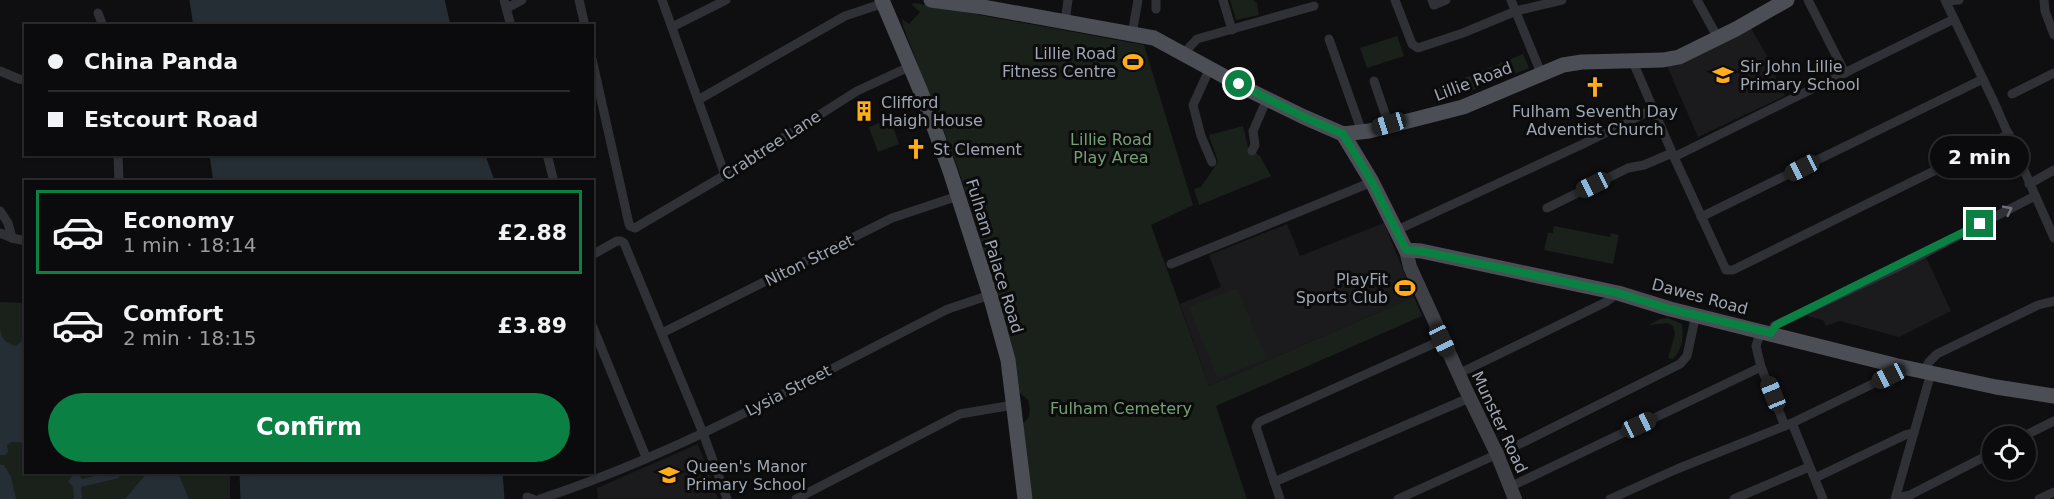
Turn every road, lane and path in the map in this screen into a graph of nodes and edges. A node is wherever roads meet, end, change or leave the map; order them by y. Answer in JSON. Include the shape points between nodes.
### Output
{"nodes":[{"id":1,"x":522,"y":0,"type":"edge"},
{"id":2,"x":579,"y":0,"type":"edge"},
{"id":3,"x":662,"y":0,"type":"edge"},
{"id":4,"x":726,"y":0,"type":"edge"},
{"id":5,"x":931,"y":0,"type":"edge"},
{"id":6,"x":1068,"y":0,"type":"edge"},
{"id":7,"x":1138,"y":0,"type":"edge"},
{"id":8,"x":1223,"y":0,"type":"edge"},
{"id":9,"x":1395,"y":0,"type":"edge"},
{"id":10,"x":1432,"y":0,"type":"edge"},
{"id":11,"x":1446,"y":0,"type":"edge"},
{"id":12,"x":1511,"y":0,"type":"edge"},
{"id":13,"x":1562,"y":0,"type":"edge"},
{"id":14,"x":1697,"y":0,"type":"edge"},
{"id":15,"x":1786,"y":0,"type":"edge"},
{"id":16,"x":1808,"y":0,"type":"edge"},
{"id":17,"x":1959,"y":0,"type":"edge"},
{"id":18,"x":2044,"y":0,"type":"edge"},
{"id":19,"x":886,"y":1,"type":"edge"},
{"id":20,"x":1946,"y":1,"type":"edge"},
{"id":21,"x":506,"y":4,"type":"edge"},
{"id":22,"x":984,"y":4,"type":"edge"},
{"id":23,"x":1314,"y":6,"type":"dead end"},
{"id":24,"x":1516,"y":11,"type":"junction"},
{"id":25,"x":98,"y":14,"type":"dead end"},
{"id":26,"x":1954,"y":19,"type":"junction"},
{"id":27,"x":1065,"y":22,"type":"junction"},
{"id":28,"x":102,"y":24,"type":"edge"},
{"id":29,"x":511,"y":24,"type":"edge"},
{"id":30,"x":585,"y":24,"type":"edge"},
{"id":31,"x":672,"y":27,"type":"junction"},
{"id":32,"x":1232,"y":30,"type":"junction"},
{"id":33,"x":1132,"y":34,"type":"junction"},
{"id":34,"x":2054,"y":35,"type":"edge"},
{"id":35,"x":1718,"y":38,"type":"junction"},
{"id":36,"x":1329,"y":39,"type":"dead end"},
{"id":37,"x":1184,"y":53,"type":"junction"},
{"id":38,"x":1633,"y":62,"type":"junction"},
{"id":39,"x":911,"y":66,"type":"junction"},
{"id":40,"x":594,"y":68,"type":"edge"},
{"id":41,"x":1210,"y":68,"type":"junction"},
{"id":42,"x":0,"y":71,"type":"edge"},
{"id":43,"x":1541,"y":73,"type":"junction"},
{"id":44,"x":1845,"y":73,"type":"junction"},
{"id":45,"x":2054,"y":73,"type":"edge"},
{"id":46,"x":1983,"y":79,"type":"junction"},
{"id":47,"x":24,"y":80,"type":"edge"},
{"id":48,"x":1374,"y":81,"type":"dead end"},
{"id":49,"x":2012,"y":94,"type":"dead end"},
{"id":50,"x":1267,"y":99,"type":"junction"},
{"id":51,"x":698,"y":100,"type":"junction"},
{"id":52,"x":1653,"y":109,"type":"junction"},
{"id":53,"x":1389,"y":124,"type":"junction"},
{"id":54,"x":1362,"y":132,"type":"junction"},
{"id":55,"x":1343,"y":134,"type":"junction"},
{"id":56,"x":2008,"y":134,"type":"junction"},
{"id":57,"x":1252,"y":151,"type":"dead end"},
{"id":58,"x":1673,"y":155,"type":"junction"},
{"id":59,"x":118,"y":156,"type":"edge"},
{"id":60,"x":548,"y":156,"type":"edge"},
{"id":61,"x":1212,"y":162,"type":"dead end"},
{"id":62,"x":2054,"y":170,"type":"edge"},
{"id":63,"x":725,"y":175,"type":"junction"},
{"id":64,"x":118,"y":180,"type":"edge"},
{"id":65,"x":554,"y":180,"type":"edge"},
{"id":66,"x":1372,"y":182,"type":"junction"},
{"id":67,"x":2029,"y":184,"type":"junction"},
{"id":68,"x":958,"y":196,"type":"junction"},
{"id":69,"x":2035,"y":196,"type":"junction"},
{"id":70,"x":1547,"y":208,"type":"dead end"},
{"id":71,"x":0,"y":211,"type":"edge"},
{"id":72,"x":1701,"y":217,"type":"junction"},
{"id":73,"x":1395,"y":231,"type":"junction"},
{"id":74,"x":0,"y":233,"type":"edge"},
{"id":75,"x":12,"y":238,"type":"junction"},
{"id":76,"x":2054,"y":238,"type":"edge"},
{"id":77,"x":24,"y":241,"type":"edge"},
{"id":78,"x":1406,"y":250,"type":"junction"},
{"id":79,"x":594,"y":254,"type":"edge"},
{"id":80,"x":1171,"y":264,"type":"dead end"},
{"id":81,"x":1618,"y":293,"type":"junction"},
{"id":82,"x":990,"y":296,"type":"junction"},
{"id":83,"x":2054,"y":301,"type":"edge"},
{"id":84,"x":1695,"y":314,"type":"junction"},
{"id":85,"x":594,"y":330,"type":"edge"},
{"id":86,"x":1766,"y":332,"type":"junction"},
{"id":87,"x":662,"y":333,"type":"junction"},
{"id":88,"x":1442,"y":340,"type":"junction"},
{"id":89,"x":1898,"y":366,"type":"junction"},
{"id":90,"x":1761,"y":367,"type":"junction"},
{"id":91,"x":1928,"y":372,"type":"junction"},
{"id":92,"x":1458,"y":374,"type":"junction"},
{"id":93,"x":2054,"y":396,"type":"edge"},
{"id":94,"x":1469,"y":398,"type":"junction"},
{"id":95,"x":1013,"y":405,"type":"junction"},
{"id":96,"x":2054,"y":421,"type":"edge"},
{"id":97,"x":1788,"y":424,"type":"junction"},
{"id":98,"x":2036,"y":430,"type":"edge"},
{"id":99,"x":703,"y":433,"type":"junction"},
{"id":100,"x":1914,"y":434,"type":"junction"},
{"id":101,"x":1497,"y":454,"type":"junction"},
{"id":102,"x":646,"y":457,"type":"junction"},
{"id":103,"x":1982,"y":458,"type":"edge"},
{"id":104,"x":1809,"y":467,"type":"junction"},
{"id":105,"x":1815,"y":478,"type":"junction"},
{"id":106,"x":1274,"y":482,"type":"junction"},
{"id":107,"x":2054,"y":492,"type":"edge"},
{"id":108,"x":1513,"y":493,"type":"edge"},
{"id":109,"x":540,"y":499,"type":"edge"},
{"id":110,"x":727,"y":499,"type":"edge"},
{"id":111,"x":796,"y":499,"type":"edge"},
{"id":112,"x":1025,"y":499,"type":"edge"},
{"id":113,"x":1280,"y":499,"type":"edge"},
{"id":114,"x":1398,"y":499,"type":"edge"},
{"id":115,"x":1610,"y":499,"type":"edge"},
{"id":116,"x":1734,"y":499,"type":"edge"},
{"id":117,"x":1823,"y":499,"type":"edge"},
{"id":118,"x":1895,"y":499,"type":"edge"},
{"id":119,"x":2039,"y":499,"type":"edge"}],
"edges":[{"from":1,"to":21,"type":"street"},
{"from":2,"to":30,"type":"street"},
{"from":3,"to":31,"type":"street"},
{"from":4,"to":31,"type":"street"},
{"from":5,"to":22,"type":"main road"},
{"from":6,"to":27,"type":"street"},
{"from":7,"to":33,"type":"street"},
{"from":8,"to":32,"type":"street"},
{"from":9,"to":24,"type":"street","via":[[1412,44],[1418,48]]},
{"from":10,"to":11,"type":"street","via":[[1434,5]]},
{"from":12,"to":24,"type":"street"},
{"from":13,"to":24,"type":"street"},
{"from":14,"to":35,"type":"street"},
{"from":15,"to":35,"type":"main road","name":"Lillie Road"},
{"from":16,"to":44,"type":"street"},
{"from":17,"to":20,"type":"street"},
{"from":18,"to":34,"type":"street"},
{"from":19,"to":39,"type":"main road","name":"Fulham Palace Road"},
{"from":19,"to":51,"type":"street","via":[[845,16]]},
{"from":20,"to":26,"type":"street"},
{"from":21,"to":29,"type":"street"},
{"from":22,"to":27,"type":"main road"},
{"from":23,"to":32,"type":"street"},
{"from":24,"to":43,"type":"street"},
{"from":25,"to":28,"type":"street"},
{"from":26,"to":44,"type":"street"},
{"from":26,"to":46,"type":"street"},
{"from":27,"to":33,"type":"main road"},
{"from":31,"to":51,"type":"street"},
{"from":32,"to":37,"type":"street","via":[[1197,39]]},
{"from":33,"to":37,"type":"main road","via":[[1154,38]]},
{"from":35,"to":38,"type":"main road","name":"Lillie Road","via":[[1678,57]]},
{"from":36,"to":54,"type":"street"},
{"from":37,"to":41,"type":"main road"},
{"from":38,"to":43,"type":"main road","name":"Lillie Road","via":[[1582,62]]},
{"from":38,"to":52,"type":"street"},
{"from":39,"to":63,"type":"street","name":"Crabtree Lane","via":[[857,91]]},
{"from":39,"to":68,"type":"main road","name":"Fulham Palace Road"},
{"from":40,"to":63,"type":"street","name":"Crabtree Lane","via":[[633,228]]},
{"from":41,"to":50,"type":"main road"},
{"from":41,"to":61,"type":"street","via":[[1193,105]]},
{"from":42,"to":47,"type":"street"},
{"from":43,"to":53,"type":"main road","name":"Lillie Road","via":[[1463,107]]},
{"from":44,"to":58,"type":"street"},
{"from":45,"to":49,"type":"street"},
{"from":46,"to":56,"type":"street"},
{"from":46,"to":72,"type":"street"},
{"from":48,"to":53,"type":"street"},
{"from":50,"to":55,"type":"main road"},
{"from":50,"to":57,"type":"street","via":[[1253,130]]},
{"from":51,"to":63,"type":"street"},
{"from":52,"to":58,"type":"street"},
{"from":52,"to":73,"type":"street"},
{"from":53,"to":54,"type":"main road","name":"Lillie Road"},
{"from":54,"to":55,"type":"main road","name":"Lillie Road"},
{"from":55,"to":66,"type":"main road","name":"Munster Road"},
{"from":56,"to":67,"type":"street"},
{"from":56,"to":72,"type":"street","via":[[1733,270],[1726,270]]},
{"from":58,"to":70,"type":"street","via":[[1628,168]]},
{"from":58,"to":72,"type":"street"},
{"from":59,"to":64,"type":"street"},
{"from":60,"to":65,"type":"street"},
{"from":62,"to":67,"type":"street"},
{"from":66,"to":73,"type":"main road","name":"Munster Road"},
{"from":66,"to":80,"type":"street"},
{"from":67,"to":69,"type":"street"},
{"from":68,"to":82,"type":"main road","name":"Fulham Palace Road"},
{"from":68,"to":87,"type":"street","name":"Niton Street","via":[[892,218]]},
{"from":69,"to":76,"type":"street"},
{"from":86,"to":69,"type":"street","one_way":true},
{"from":71,"to":75,"type":"street"},
{"from":73,"to":78,"type":"main road","name":"Munster Road"},
{"from":74,"to":75,"type":"street"},
{"from":75,"to":77,"type":"street"},
{"from":78,"to":81,"type":"main road","name":"Dawes Road"},
{"from":78,"to":88,"type":"street","name":"Munster Road"},
{"from":79,"to":87,"type":"street","via":[[623,241]]},
{"from":81,"to":84,"type":"main road","name":"Dawes Road"},
{"from":81,"to":92,"type":"street"},
{"from":82,"to":95,"type":"main road","name":"Fulham Palace Road","via":[[1008,360]]},
{"from":82,"to":99,"type":"street","name":"Lysia Street","via":[[948,309]]},
{"from":83,"to":91,"type":"street","via":[[1937,354],[1929,362]]},
{"from":84,"to":86,"type":"main road","name":"Dawes Road"},
{"from":84,"to":101,"type":"street","via":[[1687,356],[1680,364]]},
{"from":85,"to":102,"type":"street"},
{"from":86,"to":89,"type":"main road","name":"Dawes Road"},
{"from":86,"to":90,"type":"street","via":[[1756,346]]},
{"from":87,"to":99,"type":"street"},
{"from":88,"to":92,"type":"street","name":"Munster Road"},
{"from":88,"to":106,"type":"street","via":[[1259,422],[1256,427]]},
{"from":89,"to":91,"type":"main road","name":"Dawes Road"},
{"from":89,"to":97,"type":"street","via":[[1889,376]]},
{"from":90,"to":97,"type":"street"},
{"from":90,"to":108,"type":"street"},
{"from":91,"to":93,"type":"main road","name":"Dawes Road"},
{"from":91,"to":100,"type":"street"},
{"from":92,"to":94,"type":"street","name":"Munster Road"},
{"from":94,"to":101,"type":"street","name":"Munster Road"},
{"from":94,"to":106,"type":"street"},
{"from":95,"to":111,"type":"street","via":[[960,414]]},
{"from":95,"to":112,"type":"main road","name":"Fulham Palace Road"},
{"from":96,"to":98,"type":"street"},
{"from":97,"to":104,"type":"street"},
{"from":97,"to":115,"type":"street"},
{"from":99,"to":102,"type":"street","name":"Lysia Street"},
{"from":99,"to":110,"type":"street"},
{"from":100,"to":105,"type":"street"},
{"from":100,"to":118,"type":"street"},
{"from":101,"to":108,"type":"street","name":"Munster Road"},
{"from":101,"to":114,"type":"street"},
{"from":102,"to":109,"type":"street","name":"Lysia Street"},
{"from":103,"to":118,"type":"street"},
{"from":104,"to":105,"type":"street"},
{"from":104,"to":116,"type":"street"},
{"from":105,"to":117,"type":"street"},
{"from":106,"to":113,"type":"street"},
{"from":107,"to":119,"type":"street"}]}
